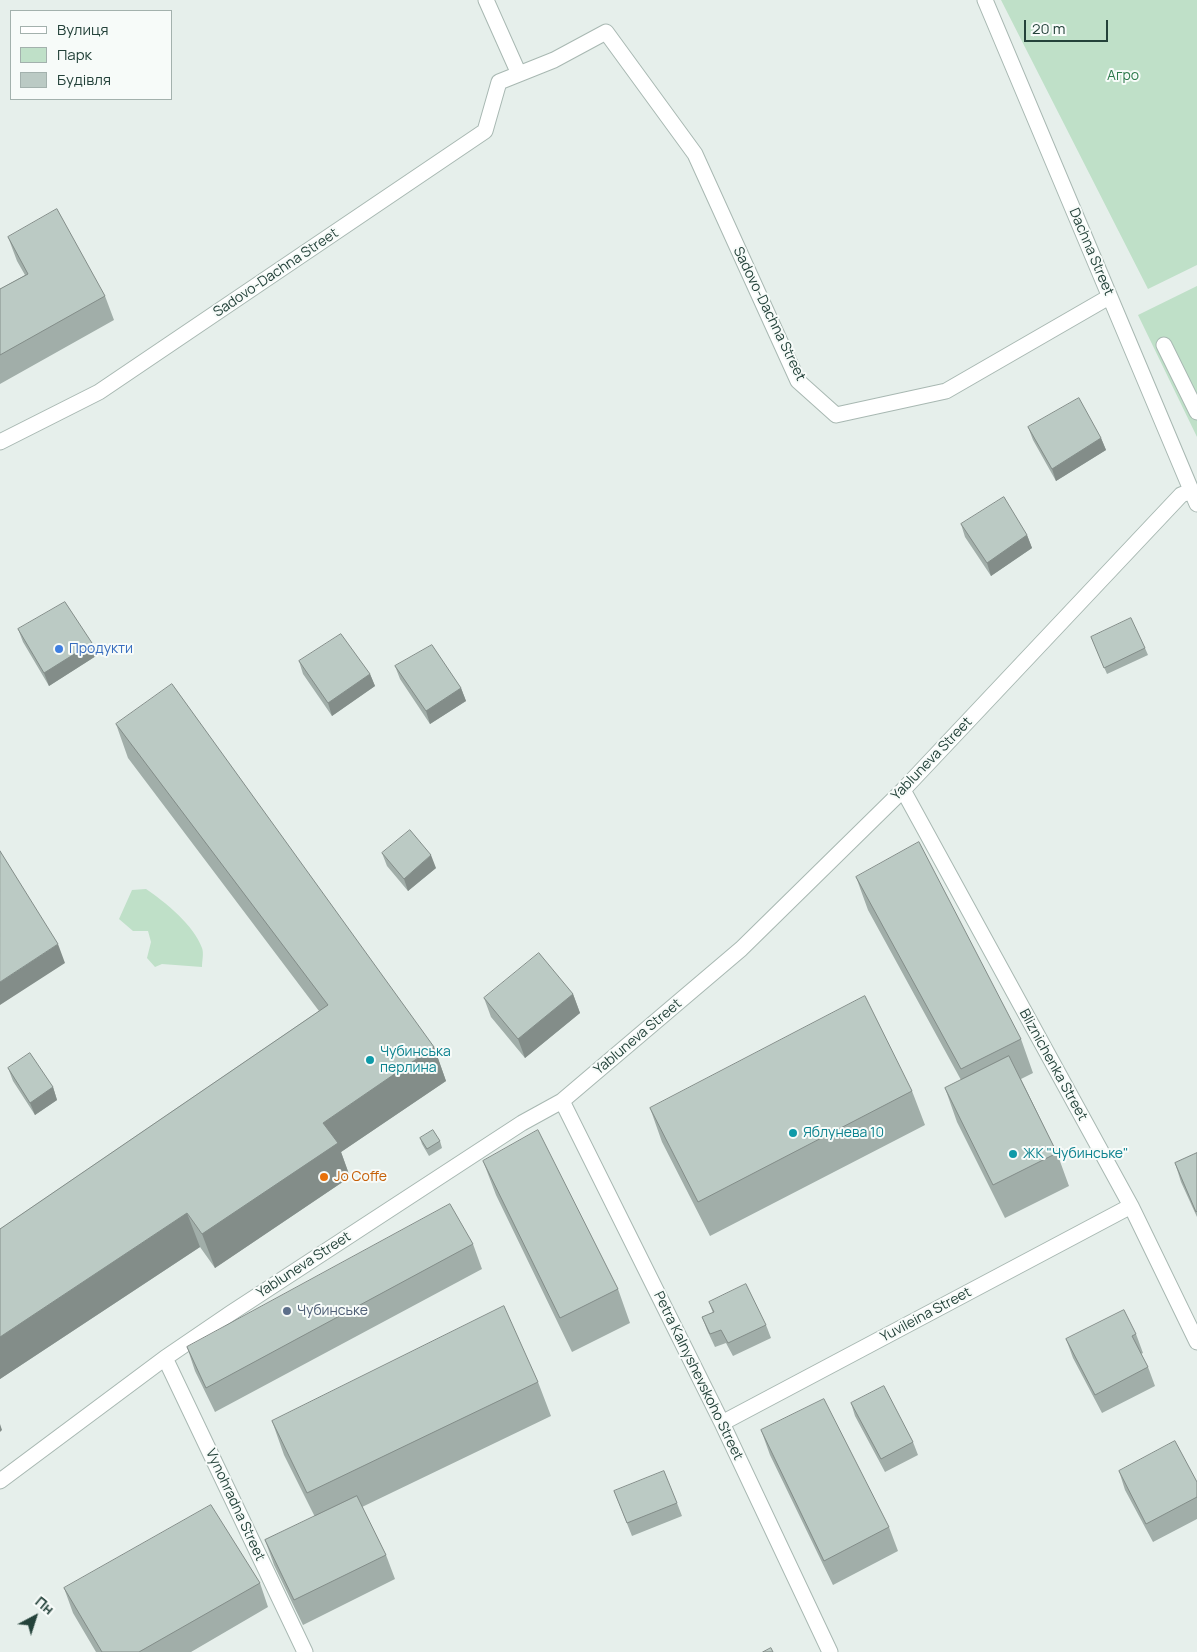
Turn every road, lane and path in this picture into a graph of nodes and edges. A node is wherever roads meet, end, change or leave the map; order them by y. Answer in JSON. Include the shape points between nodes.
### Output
{"nodes":[{"id":1,"x":486,"y":0,"type":"edge"},
{"id":2,"x":986,"y":0,"type":"edge"},
{"id":3,"x":519,"y":74,"type":"junction"},
{"id":4,"x":1109,"y":298,"type":"junction"},
{"id":5,"x":1164,"y":345,"type":"dead end"},
{"id":6,"x":1197,"y":412,"type":"edge"},
{"id":7,"x":0,"y":442,"type":"edge"},
{"id":8,"x":1194,"y":498,"type":"edge"},
{"id":9,"x":903,"y":790,"type":"junction"},
{"id":10,"x":562,"y":1101,"type":"junction"},
{"id":11,"x":1131,"y":1206,"type":"junction"},
{"id":12,"x":1197,"y":1342,"type":"edge"},
{"id":13,"x":165,"y":1358,"type":"junction"},
{"id":14,"x":722,"y":1424,"type":"junction"},
{"id":15,"x":0,"y":1480,"type":"edge"},
{"id":16,"x":305,"y":1652,"type":"edge"},
{"id":17,"x":830,"y":1652,"type":"edge"}],
"edges":[{"from":1,"to":3,"type":"street"},
{"from":2,"to":4,"type":"street","name":"Dachna Street"},
{"from":3,"to":4,"type":"street","name":"Sadovo-Dachna Street","via":[[554,60],[606,32],[695,154],[798,381],[836,415],[946,391]]},
{"from":3,"to":7,"type":"street","name":"Sadovo-Dachna Street","via":[[499,82],[485,132],[99,392]]},
{"from":4,"to":8,"type":"street","name":"Dachna Street","via":[[1119,315]]},
{"from":5,"to":6,"type":"street"},
{"from":8,"to":9,"type":"street","name":"Yabluneva Street","via":[[1181,495]]},
{"from":9,"to":10,"type":"street","name":"Yabluneva Street","via":[[741,949]]},
{"from":9,"to":11,"type":"street","name":"Bliznichenka Street"},
{"from":10,"to":13,"type":"street","name":"Yabluneva Street","via":[[522,1123]]},
{"from":10,"to":14,"type":"street","name":"Petra Kalnyshevskoho Street"},
{"from":11,"to":12,"type":"street","name":"Bliznichenka Street"},
{"from":11,"to":14,"type":"street","name":"Yuvileina Street"},
{"from":13,"to":15,"type":"street","name":"Yabluneva Street"},
{"from":13,"to":16,"type":"street","name":"Vynohradna Street"},
{"from":14,"to":17,"type":"street","name":"Petra Kalnyshevskoho Street"}]}
